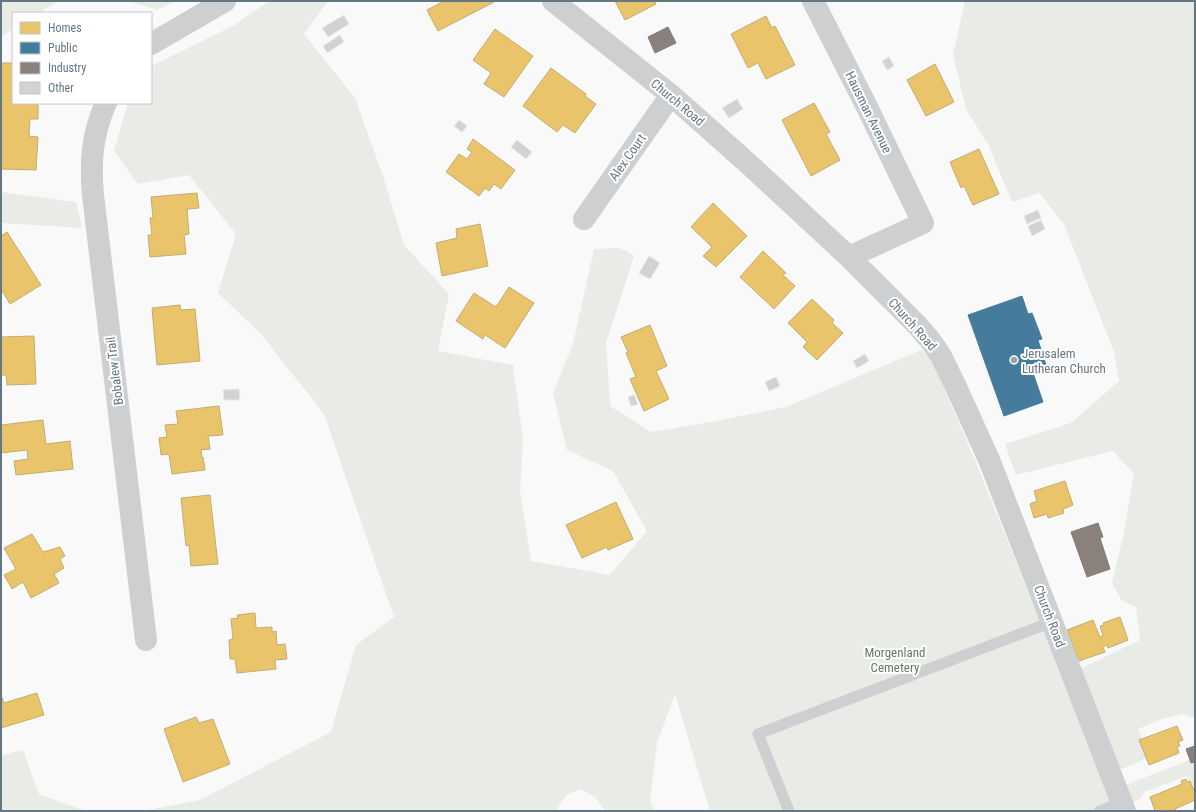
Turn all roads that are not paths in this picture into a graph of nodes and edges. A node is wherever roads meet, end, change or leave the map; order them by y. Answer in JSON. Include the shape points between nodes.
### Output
{"nodes":[{"id":1,"x":225,"y":1,"type":"edge"},
{"id":2,"x":553,"y":1,"type":"edge"},
{"id":3,"x":813,"y":1,"type":"edge"},
{"id":4,"x":152,"y":43,"type":"edge"},
{"id":5,"x":671,"y":95,"type":"junction"},
{"id":6,"x":106,"y":104,"type":"edge"},
{"id":7,"x":584,"y":219,"type":"dead end"},
{"id":8,"x":849,"y":257,"type":"junction"},
{"id":9,"x":1052,"y":622,"type":"junction"},
{"id":10,"x":146,"y":640,"type":"dead end"},
{"id":11,"x":1123,"y":806,"type":"edge"},
{"id":12,"x":788,"y":811,"type":"edge"},
{"id":13,"x":1099,"y":811,"type":"edge"}],
"edges":[{"from":1,"to":4,"type":"street"},
{"from":2,"to":5,"type":"street","name":"Church Road"},
{"from":3,"to":8,"type":"street","name":"Hausman Avenue","via":[[923,223]]},
{"from":5,"to":7,"type":"street","name":"Alex Court"},
{"from":5,"to":8,"type":"street","name":"Church Road"},
{"from":6,"to":10,"type":"street","name":"Bobalew Trail","via":[[93,144],[92,188]]},
{"from":8,"to":9,"type":"street","name":"Church Road","via":[[917,325],[941,356],[990,462]]},
{"from":9,"to":11,"type":"street","name":"Church Road"},
{"from":9,"to":12,"type":"lane","via":[[758,734]]},
{"from":11,"to":13,"type":"lane"}]}
